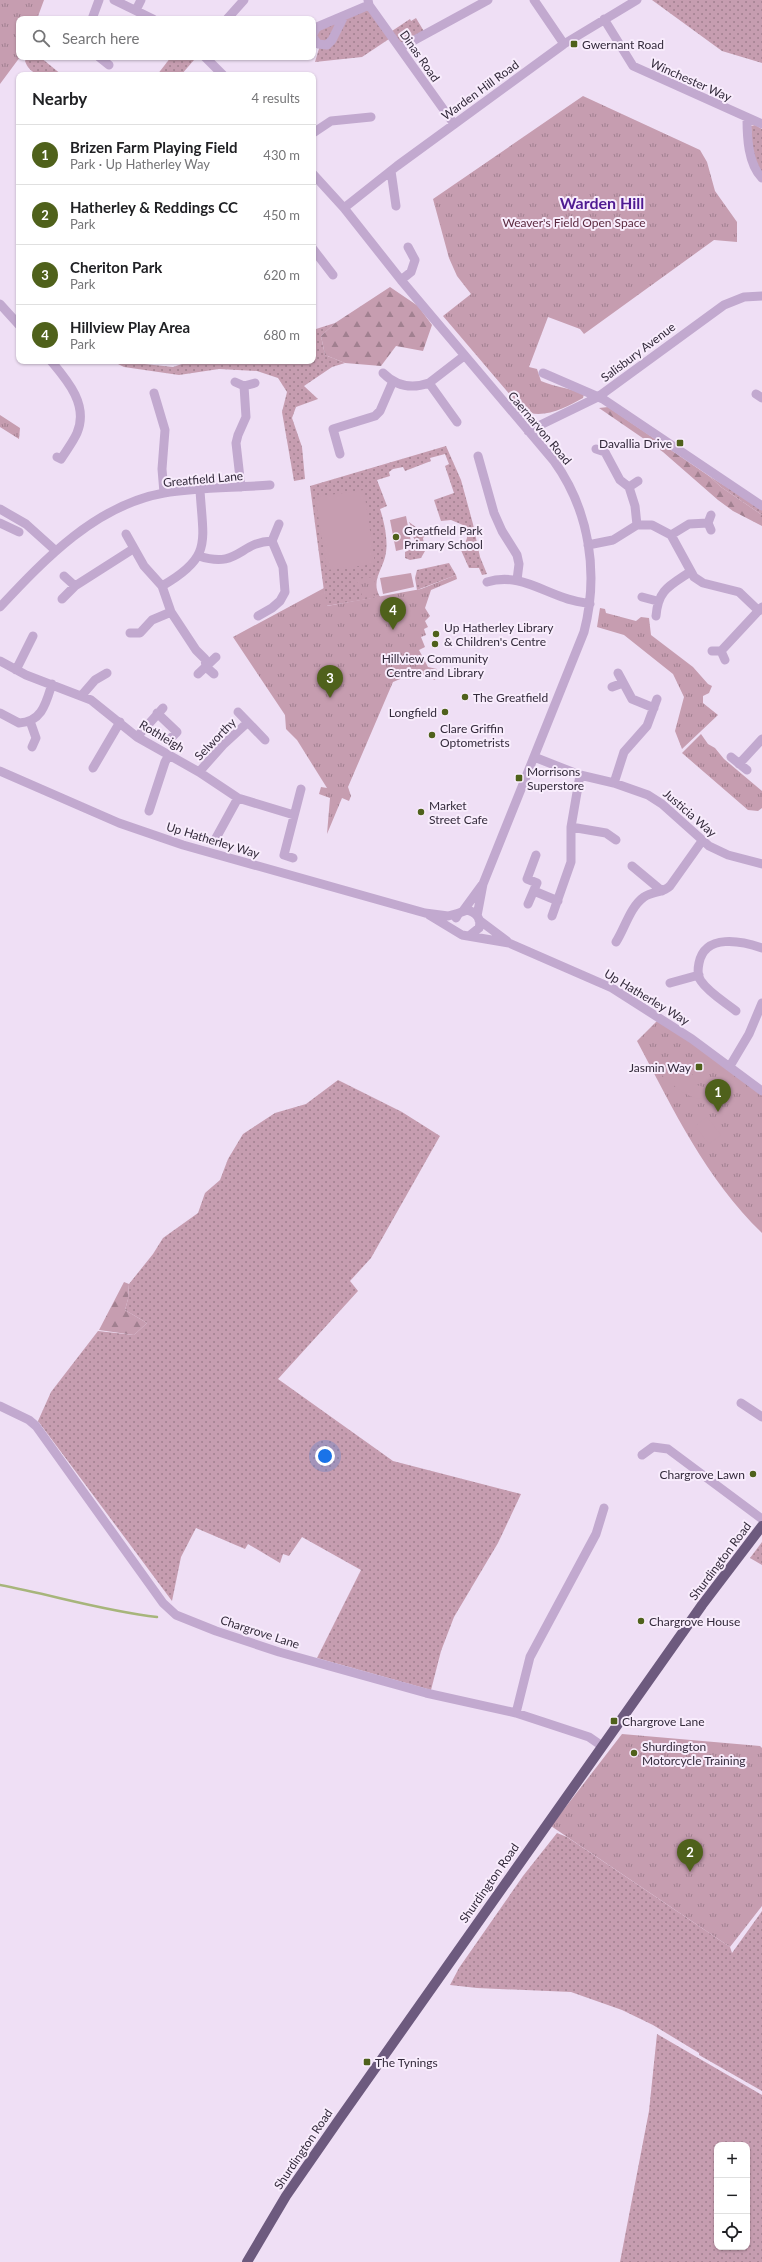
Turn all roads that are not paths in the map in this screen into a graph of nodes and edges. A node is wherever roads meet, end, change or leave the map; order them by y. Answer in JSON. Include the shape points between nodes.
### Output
{"nodes":[{"id":1,"x":99,"y":0,"type":"edge"},
{"id":2,"x":114,"y":0,"type":"edge"},
{"id":3,"x":141,"y":0,"type":"edge"},
{"id":4,"x":244,"y":0,"type":"edge"},
{"id":5,"x":488,"y":0,"type":"edge"},
{"id":6,"x":534,"y":0,"type":"edge"},
{"id":7,"x":637,"y":0,"type":"edge"},
{"id":8,"x":369,"y":3,"type":"edge"},
{"id":9,"x":136,"y":10,"type":"junction"},
{"id":10,"x":93,"y":16,"type":"edge"},
{"id":11,"x":147,"y":16,"type":"edge"},
{"id":12,"x":230,"y":16,"type":"edge"},
{"id":13,"x":343,"y":18,"type":"junction"},
{"id":14,"x":604,"y":19,"type":"junction"},
{"id":15,"x":316,"y":29,"type":"edge"},
{"id":16,"x":316,"y":41,"type":"edge"},
{"id":17,"x":564,"y":44,"type":"junction"},
{"id":18,"x":400,"y":48,"type":"junction"},
{"id":19,"x":103,"y":60,"type":"edge"},
{"id":20,"x":208,"y":60,"type":"edge"},
{"id":21,"x":109,"y":65,"type":"dead end"},
{"id":22,"x":220,"y":72,"type":"edge"},
{"id":23,"x":371,"y":117,"type":"dead end"},
{"id":24,"x":747,"y":118,"type":"junction"},
{"id":25,"x":454,"y":124,"type":"junction"},
{"id":26,"x":762,"y":124,"type":"edge"},
{"id":27,"x":316,"y":131,"type":"edge"},
{"id":28,"x":391,"y":171,"type":"junction"},
{"id":29,"x":316,"y":177,"type":"edge"},
{"id":30,"x":762,"y":178,"type":"edge"},
{"id":31,"x":396,"y":206,"type":"dead end"},
{"id":32,"x":344,"y":208,"type":"junction"},
{"id":33,"x":408,"y":247,"type":"dead end"},
{"id":34,"x":316,"y":253,"type":"edge"},
{"id":35,"x":333,"y":275,"type":"dead end"},
{"id":36,"x":401,"y":280,"type":"junction"},
{"id":37,"x":762,"y":296,"type":"edge"},
{"id":38,"x":0,"y":304,"type":"edge"},
{"id":39,"x":16,"y":321,"type":"edge"},
{"id":40,"x":464,"y":356,"type":"junction"},
{"id":41,"x":53,"y":364,"type":"edge"},
{"id":42,"x":382,"y":373,"type":"dead end"},
{"id":43,"x":543,"y":373,"type":"dead end"},
{"id":44,"x":393,"y":381,"type":"junction"},
{"id":45,"x":255,"y":383,"type":"dead end"},
{"id":46,"x":429,"y":383,"type":"junction"},
{"id":47,"x":154,"y":393,"type":"dead end"},
{"id":48,"x":598,"y":397,"type":"junction"},
{"id":49,"x":457,"y":422,"type":"dead end"},
{"id":50,"x":528,"y":431,"type":"junction"},
{"id":51,"x":596,"y":449,"type":"dead end"},
{"id":52,"x":340,"y":454,"type":"dead end"},
{"id":53,"x":478,"y":456,"type":"dead end"},
{"id":54,"x":57,"y":457,"type":"dead end"},
{"id":55,"x":638,"y":481,"type":"dead end"},
{"id":56,"x":270,"y":485,"type":"dead end"},
{"id":57,"x":241,"y":487,"type":"junction"},
{"id":58,"x":629,"y":487,"type":"junction"},
{"id":59,"x":200,"y":490,"type":"junction"},
{"id":60,"x":164,"y":493,"type":"junction"},
{"id":61,"x":762,"y":506,"type":"edge"},
{"id":62,"x":0,"y":509,"type":"edge"},
{"id":63,"x":0,"y":523,"type":"edge"},
{"id":64,"x":710,"y":523,"type":"dead end"},
{"id":65,"x":279,"y":524,"type":"dead end"},
{"id":66,"x":637,"y":525,"type":"junction"},
{"id":67,"x":19,"y":532,"type":"dead end"},
{"id":68,"x":126,"y":534,"type":"dead end"},
{"id":69,"x":671,"y":535,"type":"junction"},
{"id":70,"x":272,"y":541,"type":"junction"},
{"id":71,"x":588,"y":545,"type":"junction"},
{"id":72,"x":133,"y":549,"type":"junction"},
{"id":73,"x":56,"y":551,"type":"junction"},
{"id":74,"x":199,"y":556,"type":"junction"},
{"id":75,"x":690,"y":572,"type":"junction"},
{"id":76,"x":64,"y":576,"type":"dead end"},
{"id":77,"x":517,"y":580,"type":"junction"},
{"id":78,"x":487,"y":582,"type":"dead end"},
{"id":79,"x":75,"y":586,"type":"junction"},
{"id":80,"x":162,"y":586,"type":"junction"},
{"id":81,"x":642,"y":597,"type":"dead end"},
{"id":82,"x":62,"y":599,"type":"dead end"},
{"id":83,"x":657,"y":601,"type":"junction"},
{"id":84,"x":590,"y":604,"type":"junction"},
{"id":85,"x":0,"y":607,"type":"edge"},
{"id":86,"x":760,"y":609,"type":"edge"},
{"id":87,"x":171,"y":612,"type":"junction"},
{"id":88,"x":258,"y":616,"type":"dead end"},
{"id":89,"x":656,"y":616,"type":"dead end"},
{"id":90,"x":138,"y":635,"type":"dead end"},
{"id":91,"x":33,"y":636,"type":"dead end"},
{"id":92,"x":0,"y":660,"type":"edge"},
{"id":93,"x":725,"y":660,"type":"dead end"},
{"id":94,"x":205,"y":663,"type":"junction"},
{"id":95,"x":16,"y":670,"type":"junction"},
{"id":96,"x":107,"y":673,"type":"dead end"},
{"id":97,"x":618,"y":673,"type":"dead end"},
{"id":98,"x":198,"y":674,"type":"dead end"},
{"id":99,"x":214,"y":674,"type":"dead end"},
{"id":100,"x":623,"y":682,"type":"junction"},
{"id":101,"x":52,"y":684,"type":"junction"},
{"id":102,"x":612,"y":687,"type":"dead end"},
{"id":103,"x":82,"y":695,"type":"junction"},
{"id":104,"x":238,"y":712,"type":"dead end"},
{"id":105,"x":0,"y":713,"type":"edge"},
{"id":106,"x":30,"y":721,"type":"junction"},
{"id":107,"x":120,"y":722,"type":"junction"},
{"id":108,"x":247,"y":723,"type":"junction"},
{"id":109,"x":137,"y":737,"type":"junction"},
{"id":110,"x":762,"y":739,"type":"edge"},
{"id":111,"x":168,"y":740,"type":"dead end"},
{"id":112,"x":265,"y":740,"type":"dead end"},
{"id":113,"x":32,"y":747,"type":"dead end"},
{"id":114,"x":169,"y":755,"type":"junction"},
{"id":115,"x":534,"y":757,"type":"junction"},
{"id":116,"x":731,"y":757,"type":"dead end"},
{"id":117,"x":97,"y":758,"type":"junction"},
{"id":118,"x":106,"y":764,"type":"dead end"},
{"id":119,"x":739,"y":764,"type":"junction"},
{"id":120,"x":93,"y":768,"type":"dead end"},
{"id":121,"x":747,"y":770,"type":"dead end"},
{"id":122,"x":0,"y":771,"type":"edge"},
{"id":123,"x":199,"y":772,"type":"junction"},
{"id":124,"x":580,"y":775,"type":"junction"},
{"id":125,"x":614,"y":783,"type":"junction"},
{"id":126,"x":301,"y":789,"type":"dead end"},
{"id":127,"x":238,"y":798,"type":"junction"},
{"id":128,"x":149,"y":811,"type":"dead end"},
{"id":129,"x":294,"y":815,"type":"junction"},
{"id":130,"x":571,"y":827,"type":"junction"},
{"id":131,"x":216,"y":838,"type":"dead end"},
{"id":132,"x":616,"y":840,"type":"dead end"},
{"id":133,"x":702,"y":841,"type":"junction"},
{"id":134,"x":536,"y":855,"type":"dead end"},
{"id":135,"x":293,"y":858,"type":"dead end"},
{"id":136,"x":762,"y":864,"type":"edge"},
{"id":137,"x":632,"y":866,"type":"dead end"},
{"id":138,"x":483,"y":884,"type":"junction"},
{"id":139,"x":534,"y":891,"type":"junction"},
{"id":140,"x":662,"y":891,"type":"junction"},
{"id":141,"x":558,"y":901,"type":"junction"},
{"id":142,"x":528,"y":904,"type":"dead end"},
{"id":143,"x":461,"y":912,"type":"junction"},
{"id":144,"x":425,"y":913,"type":"junction"},
{"id":145,"x":552,"y":916,"type":"dead end"},
{"id":146,"x":478,"y":918,"type":"junction"},
{"id":147,"x":458,"y":932,"type":"junction"},
{"id":148,"x":469,"y":936,"type":"junction"},
{"id":149,"x":616,"y":942,"type":"dead end"},
{"id":150,"x":509,"y":943,"type":"junction"},
{"id":151,"x":762,"y":948,"type":"edge"},
{"id":152,"x":699,"y":975,"type":"junction"},
{"id":153,"x":670,"y":983,"type":"dead end"},
{"id":154,"x":762,"y":1004,"type":"edge"},
{"id":155,"x":736,"y":1011,"type":"dead end"},
{"id":156,"x":730,"y":1066,"type":"junction"},
{"id":157,"x":762,"y":1091,"type":"edge"},
{"id":158,"x":741,"y":1403,"type":"dead end"},
{"id":159,"x":0,"y":1406,"type":"edge"},
{"id":160,"x":762,"y":1417,"type":"edge"},
{"id":161,"x":642,"y":1456,"type":"dead end"},
{"id":162,"x":604,"y":1508,"type":"dead end"},
{"id":163,"x":762,"y":1519,"type":"edge"},
{"id":164,"x":762,"y":1526,"type":"edge"},
{"id":165,"x":516,"y":1713,"type":"junction"},
{"id":166,"x":602,"y":1746,"type":"junction"},
{"id":167,"x":247,"y":2262,"type":"edge"}],
"edges":[{"from":1,"to":10,"type":"street"},
{"from":2,"to":9,"type":"street"},
{"from":3,"to":9,"type":"street"},
{"from":4,"to":12,"type":"street"},
{"from":5,"to":18,"type":"street"},
{"from":6,"to":17,"type":"street"},
{"from":7,"to":14,"type":"street","name":"Warden Hill Road"},
{"from":8,"to":13,"type":"street"},
{"from":8,"to":18,"type":"street","name":"Dinas Road"},
{"from":9,"to":11,"type":"street"},
{"from":13,"to":15,"type":"street"},
{"from":13,"to":16,"type":"street","via":[[332,40],[327,44],[318,44]]},
{"from":14,"to":17,"type":"street","name":"Warden Hill Road"},
{"from":14,"to":24,"type":"street","name":"Winchester Way","via":[[626,59],[633,66]]},
{"from":17,"to":25,"type":"street","name":"Warden Hill Road"},
{"from":18,"to":25,"type":"street","name":"Dinas Road"},
{"from":19,"to":21,"type":"street"},
{"from":20,"to":22,"type":"street"},
{"from":23,"to":27,"type":"street","via":[[331,121]]},
{"from":24,"to":26,"type":"street","name":"Winchester Way"},
{"from":24,"to":30,"type":"street","via":[[752,160]]},
{"from":25,"to":28,"type":"street","name":"Warden Hill Road"},
{"from":28,"to":31,"type":"street"},
{"from":28,"to":32,"type":"street","name":"Warden Hill Road"},
{"from":29,"to":32,"type":"street","name":"Caernarvon Road"},
{"from":32,"to":36,"type":"street","name":"Caernarvon Road"},
{"from":33,"to":36,"type":"street","via":[[415,260],[411,272]]},
{"from":34,"to":35,"type":"street"},
{"from":36,"to":40,"type":"street","name":"Caernarvon Road"},
{"from":37,"to":48,"type":"street","name":"Salisbury Avenue","via":[[744,297],[724,305]]},
{"from":38,"to":39,"type":"street"},
{"from":40,"to":46,"type":"street"},
{"from":40,"to":50,"type":"street","name":"Caernarvon Road"},
{"from":41,"to":54,"type":"street","via":[[72,387],[80,413],[77,432],[61,459]]},
{"from":42,"to":44,"type":"street"},
{"from":43,"to":48,"type":"street"},
{"from":44,"to":46,"type":"street","via":[[410,386]]},
{"from":44,"to":52,"type":"street","via":[[380,411],[375,416],[334,429]]},
{"from":45,"to":57,"type":"street","via":[[239,384],[246,417],[236,443]]},
{"from":46,"to":49,"type":"street"},
{"from":47,"to":60,"type":"street","via":[[164,410]]},
{"from":48,"to":50,"type":"street","name":"Salisbury Avenue"},
{"from":48,"to":61,"type":"street"},
{"from":50,"to":71,"type":"street","name":"Caernarvon Road","via":[[554,462],[573,491],[583,517]]},
{"from":51,"to":58,"type":"street","via":[[605,452],[620,480]]},
{"from":53,"to":77,"type":"street","via":[[494,513],[517,556]]},
{"from":55,"to":58,"type":"street"},
{"from":56,"to":57,"type":"street","name":"Greatfield Lane"},
{"from":57,"to":59,"type":"street","name":"Greatfield Lane"},
{"from":58,"to":66,"type":"street"},
{"from":59,"to":60,"type":"street","name":"Greatfield Lane"},
{"from":59,"to":74,"type":"street","via":[[202,544]]},
{"from":60,"to":73,"type":"street","name":"Greatfield Lane","via":[[138,500],[112,512],[88,526]]},
{"from":62,"to":73,"type":"street","via":[[26,524]]},
{"from":63,"to":67,"type":"street"},
{"from":64,"to":69,"type":"street","via":[[688,524]]},
{"from":65,"to":70,"type":"street"},
{"from":66,"to":69,"type":"street","via":[[648,524]]},
{"from":66,"to":71,"type":"street","via":[[613,540]]},
{"from":68,"to":72,"type":"street"},
{"from":69,"to":75,"type":"street"},
{"from":70,"to":74,"type":"street","via":[[261,542],[224,560],[211,560]]},
{"from":70,"to":88,"type":"street","via":[[283,567],[288,591],[272,608]]},
{"from":71,"to":84,"type":"street","name":"Caernarvon Road"},
{"from":72,"to":79,"type":"street"},
{"from":72,"to":80,"type":"street"},
{"from":73,"to":85,"type":"street","name":"Greatfield Lane"},
{"from":74,"to":80,"type":"street","via":[[180,576]]},
{"from":75,"to":83,"type":"street","via":[[664,591]]},
{"from":75,"to":86,"type":"street","via":[[703,584],[739,592]]},
{"from":76,"to":79,"type":"street"},
{"from":77,"to":78,"type":"street","via":[[498,578]]},
{"from":77,"to":84,"type":"street","via":[[566,599]]},
{"from":79,"to":82,"type":"street"},
{"from":80,"to":87,"type":"street"},
{"from":81,"to":83,"type":"street"},
{"from":83,"to":89,"type":"street"},
{"from":84,"to":115,"type":"street","name":"Caernarvon Road","via":[[580,645]]},
{"from":86,"to":93,"type":"street","via":[[716,651]]},
{"from":87,"to":90,"type":"street","via":[[152,620]]},
{"from":87,"to":94,"type":"street"},
{"from":91,"to":95,"type":"street"},
{"from":92,"to":95,"type":"street","name":"Rothleigh"},
{"from":94,"to":98,"type":"street"},
{"from":94,"to":99,"type":"street"},
{"from":95,"to":101,"type":"street","name":"Rothleigh"},
{"from":96,"to":103,"type":"street","via":[[95,680]]},
{"from":97,"to":100,"type":"street"},
{"from":100,"to":102,"type":"street"},
{"from":100,"to":125,"type":"street","via":[[632,699],[656,704],[647,726],[624,752]]},
{"from":101,"to":103,"type":"street","name":"Rothleigh"},
{"from":101,"to":106,"type":"street","via":[[44,710]]},
{"from":103,"to":107,"type":"street","name":"Rothleigh"},
{"from":104,"to":108,"type":"street","name":"Selworthy"},
{"from":105,"to":106,"type":"street","via":[[19,723]]},
{"from":106,"to":113,"type":"street","via":[[36,738]]},
{"from":107,"to":109,"type":"street","name":"Rothleigh"},
{"from":107,"to":117,"type":"street"},
{"from":108,"to":112,"type":"street","name":"Selworthy"},
{"from":108,"to":123,"type":"street","name":"Selworthy"},
{"from":109,"to":111,"type":"street","via":[[160,710],[177,732]]},
{"from":109,"to":114,"type":"street","name":"Rothleigh"},
{"from":110,"to":119,"type":"street"},
{"from":114,"to":123,"type":"street","name":"Rothleigh"},
{"from":114,"to":128,"type":"street"},
{"from":115,"to":124,"type":"street","name":"Justicia Way"},
{"from":115,"to":138,"type":"street","name":"Caernarvon Road"},
{"from":116,"to":119,"type":"street"},
{"from":117,"to":118,"type":"street"},
{"from":117,"to":120,"type":"street"},
{"from":119,"to":121,"type":"street"},
{"from":122,"to":144,"type":"street","name":"Up Hatherley Way","via":[[106,817],[183,845]]},
{"from":123,"to":127,"type":"street","name":"Rothleigh"},
{"from":124,"to":125,"type":"street","name":"Justicia Way"},
{"from":124,"to":130,"type":"street"},
{"from":125,"to":133,"type":"street","name":"Justicia Way","via":[[658,800]]},
{"from":126,"to":129,"type":"street"},
{"from":127,"to":129,"type":"street","name":"Rothleigh"},
{"from":127,"to":131,"type":"street"},
{"from":129,"to":135,"type":"street","via":[[284,855]]},
{"from":130,"to":132,"type":"street","via":[[607,829]]},
{"from":130,"to":141,"type":"street","via":[[571,862]]},
{"from":133,"to":136,"type":"street","name":"Justicia Way","via":[[728,855]]},
{"from":133,"to":140,"type":"street","via":[[672,884]]},
{"from":134,"to":139,"type":"street","via":[[527,879],[537,883]]},
{"from":137,"to":140,"type":"street"},
{"from":138,"to":143,"type":"street","name":"Caernarvon Road"},
{"from":138,"to":146,"type":"street","name":"Caernarvon Road"},
{"from":139,"to":141,"type":"street"},
{"from":139,"to":142,"type":"street"},
{"from":140,"to":149,"type":"street","via":[[640,900],[633,910],[626,932]]},
{"from":141,"to":145,"type":"street"},
{"from":143,"to":144,"type":"street","name":"Up Hatherley Way","via":[[448,916]]},
{"from":143,"to":146,"type":"street","via":[[468,911]]},
{"from":143,"to":147,"type":"street","via":[[454,922]]},
{"from":144,"to":147,"type":"street","name":"Up Hatherley Way"},
{"from":146,"to":148,"type":"street","via":[[478,930]]},
{"from":146,"to":150,"type":"street","name":"Up Hatherley Way"},
{"from":147,"to":148,"type":"street"},
{"from":148,"to":150,"type":"street","name":"Up Hatherley Way"},
{"from":150,"to":156,"type":"street","name":"Up Hatherley Way","via":[[612,988],[686,1034]]},
{"from":151,"to":152,"type":"street","via":[[736,941],[714,944],[700,959]]},
{"from":152,"to":153,"type":"street"},
{"from":152,"to":155,"type":"street","via":[[701,981]]},
{"from":154,"to":156,"type":"street","via":[[749,1034]]},
{"from":156,"to":157,"type":"street","name":"Up Hatherley Way"},
{"from":158,"to":160,"type":"street"},
{"from":159,"to":165,"type":"street","name":"Chargrove Lane","via":[[36,1426],[163,1603],[176,1615],[223,1633],[353,1673],[426,1694]]},
{"from":161,"to":163,"type":"street","via":[[653,1447],[668,1449]]},
{"from":162,"to":165,"type":"street","via":[[596,1534],[530,1656]]},
{"from":164,"to":166,"type":"main road","name":"Shurdington Road","via":[[702,1605]]},
{"from":165,"to":166,"type":"street","name":"Chargrove Lane","via":[[589,1737]]},
{"from":166,"to":167,"type":"main road","name":"Shurdington Road","via":[[291,2190]]}]}
